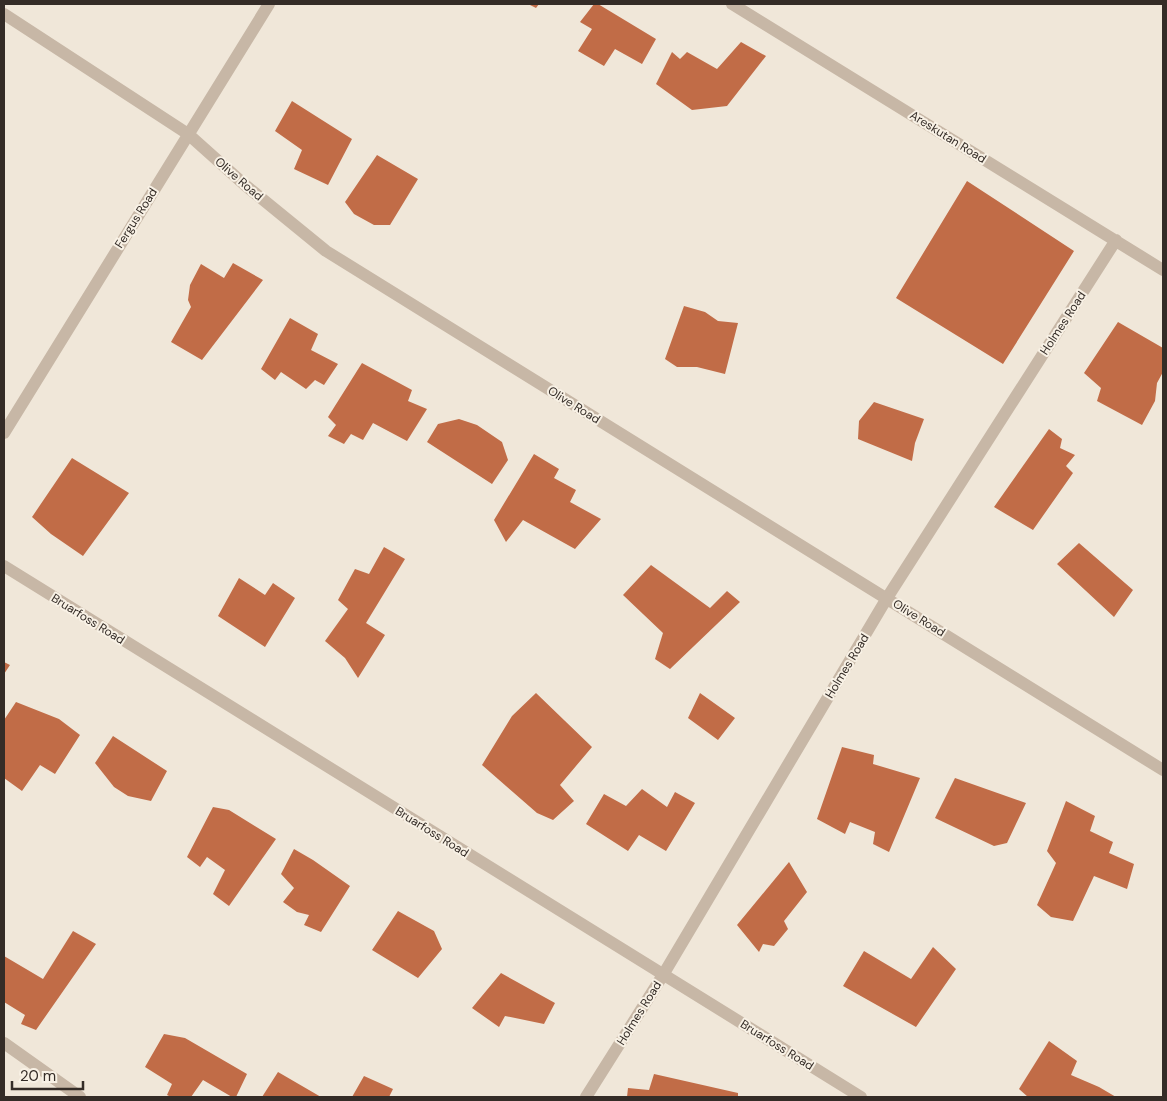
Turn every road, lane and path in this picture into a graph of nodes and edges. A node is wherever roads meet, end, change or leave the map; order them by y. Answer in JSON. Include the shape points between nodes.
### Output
{"nodes":[{"id":1,"x":269,"y":4,"type":"edge"},
{"id":2,"x":732,"y":4,"type":"edge"},
{"id":3,"x":4,"y":14,"type":"edge"},
{"id":4,"x":188,"y":134,"type":"junction"},
{"id":5,"x":1116,"y":240,"type":"junction"},
{"id":6,"x":1163,"y":270,"type":"edge"},
{"id":7,"x":4,"y":433,"type":"edge"},
{"id":8,"x":4,"y":566,"type":"edge"},
{"id":9,"x":887,"y":598,"type":"junction"},
{"id":10,"x":1163,"y":770,"type":"edge"},
{"id":11,"x":663,"y":975,"type":"junction"},
{"id":12,"x":4,"y":1043,"type":"edge"},
{"id":13,"x":80,"y":1097,"type":"edge"},
{"id":14,"x":586,"y":1097,"type":"edge"},
{"id":15,"x":861,"y":1097,"type":"edge"}],
"edges":[{"from":1,"to":4,"type":"street","name":"Fergus Road"},
{"from":2,"to":5,"type":"street","name":"Areskutan Road"},
{"from":3,"to":4,"type":"street","name":"Olive Road"},
{"from":4,"to":7,"type":"street","name":"Fergus Road"},
{"from":4,"to":9,"type":"street","name":"Olive Road","via":[[326,251]]},
{"from":5,"to":6,"type":"street","name":"Areskutan Road"},
{"from":5,"to":9,"type":"street","name":"Holmes Road"},
{"from":8,"to":11,"type":"street","name":"Bruarfoss Road"},
{"from":9,"to":10,"type":"street","name":"Olive Road"},
{"from":9,"to":11,"type":"street","name":"Holmes Road"},
{"from":11,"to":14,"type":"street","name":"Holmes Road"},
{"from":11,"to":15,"type":"street","name":"Bruarfoss Road"},
{"from":12,"to":13,"type":"street"}]}
